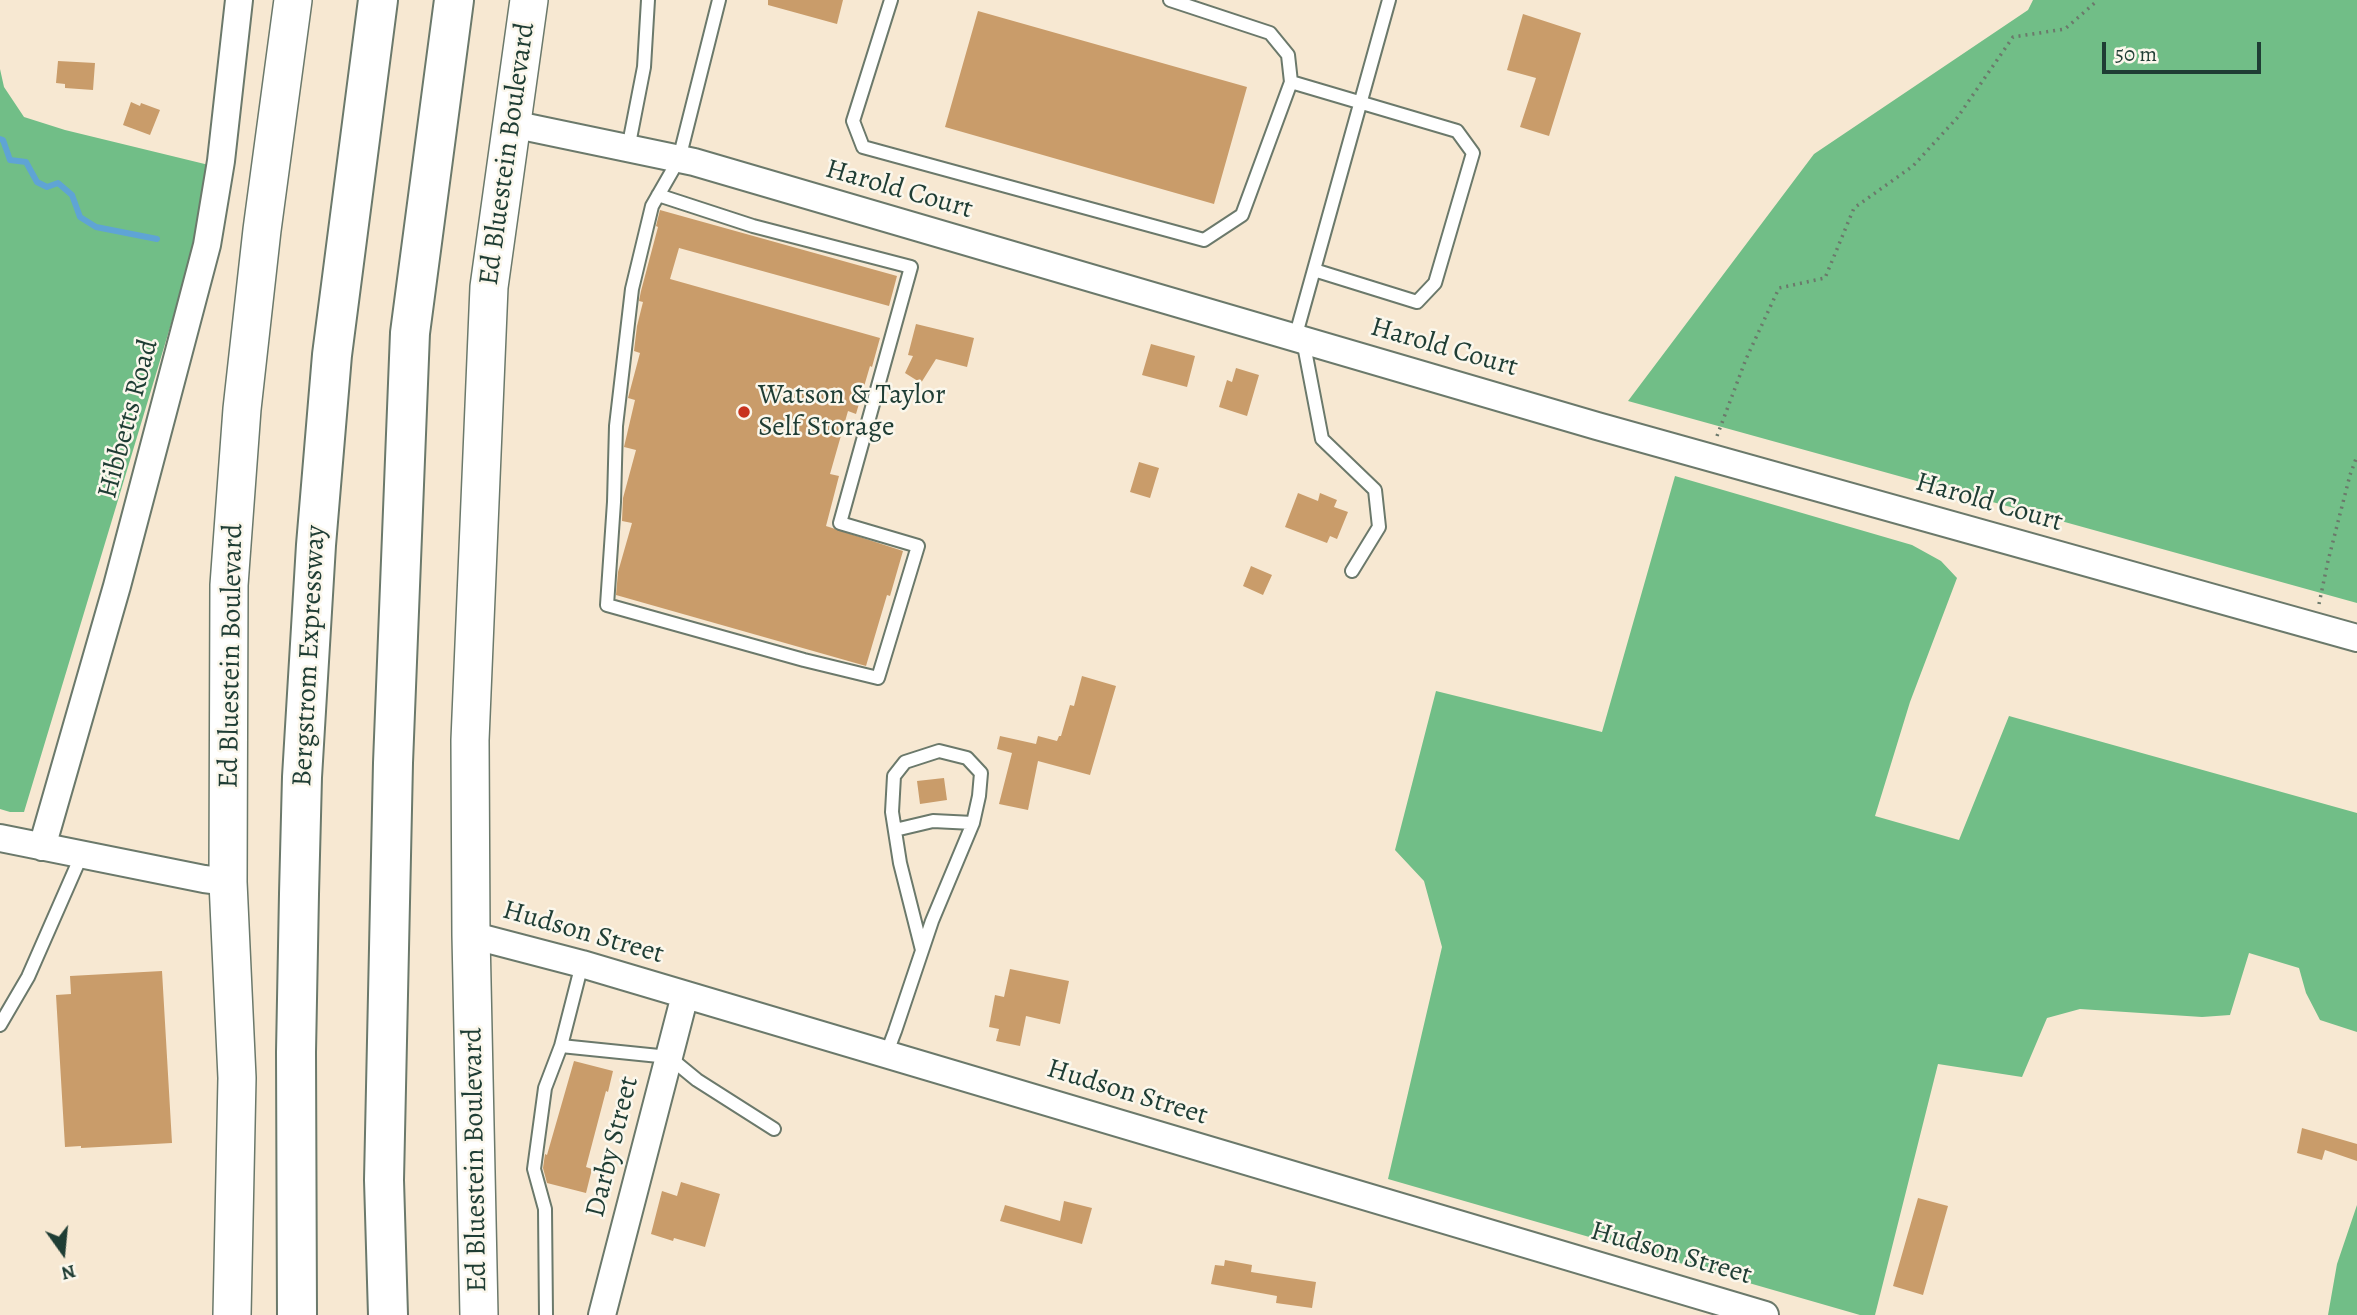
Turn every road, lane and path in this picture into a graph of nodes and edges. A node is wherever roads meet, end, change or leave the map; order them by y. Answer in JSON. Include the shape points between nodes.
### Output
{"nodes":[{"id":1,"x":239,"y":0,"type":"edge"},
{"id":2,"x":293,"y":0,"type":"edge"},
{"id":3,"x":378,"y":0,"type":"edge"},
{"id":4,"x":454,"y":0,"type":"edge"},
{"id":5,"x":529,"y":0,"type":"edge"},
{"id":6,"x":648,"y":0,"type":"edge"},
{"id":7,"x":719,"y":0,"type":"edge"},
{"id":8,"x":891,"y":0,"type":"edge"},
{"id":9,"x":1170,"y":0,"type":"edge"},
{"id":10,"x":1389,"y":0,"type":"edge"},
{"id":11,"x":2098,"y":0,"type":"edge"},
{"id":12,"x":1291,"y":82,"type":"junction"},
{"id":13,"x":1361,"y":102,"type":"junction"},
{"id":14,"x":512,"y":124,"type":"junction"},
{"id":15,"x":628,"y":149,"type":"junction"},
{"id":16,"x":680,"y":159,"type":"junction"},
{"id":17,"x":658,"y":195,"type":"junction"},
{"id":18,"x":1314,"y":270,"type":"junction"},
{"id":19,"x":1299,"y":339,"type":"junction"},
{"id":20,"x":2357,"y":457,"type":"edge"},
{"id":21,"x":1709,"y":458,"type":"junction"},
{"id":22,"x":1352,"y":571,"type":"dead end"},
{"id":23,"x":2315,"y":627,"type":"junction"},
{"id":24,"x":2357,"y":638,"type":"edge"},
{"id":25,"x":973,"y":823,"type":"junction"},
{"id":26,"x":895,"y":830,"type":"junction"},
{"id":27,"x":0,"y":838,"type":"edge"},
{"id":28,"x":42,"y":846,"type":"junction"},
{"id":29,"x":82,"y":854,"type":"junction"},
{"id":30,"x":229,"y":881,"type":"junction"},
{"id":31,"x":471,"y":934,"type":"junction"},
{"id":32,"x":922,"y":950,"type":"junction"},
{"id":33,"x":582,"y":964,"type":"junction"},
{"id":34,"x":685,"y":995,"type":"junction"},
{"id":35,"x":0,"y":1025,"type":"edge"},
{"id":36,"x":561,"y":1046,"type":"junction"},
{"id":37,"x":886,"y":1055,"type":"junction"},
{"id":38,"x":669,"y":1057,"type":"junction"},
{"id":39,"x":774,"y":1129,"type":"dead end"},
{"id":40,"x":232,"y":1315,"type":"edge"},
{"id":41,"x":297,"y":1315,"type":"edge"},
{"id":42,"x":388,"y":1315,"type":"edge"},
{"id":43,"x":479,"y":1315,"type":"edge"},
{"id":44,"x":546,"y":1315,"type":"edge"},
{"id":45,"x":602,"y":1315,"type":"edge"},
{"id":46,"x":1765,"y":1315,"type":"edge"}],
"edges":[{"from":1,"to":28,"type":"street","name":"Hibbetts Road","via":[[208,245]]},
{"from":2,"to":30,"type":"main road","name":"Ed Bluestein Boulevard","via":[[242,409],[229,585]]},
{"from":3,"to":41,"type":"highway","name":"Bergstrom Expressway","via":[[332,355],[316,545],[298,907]]},
{"from":4,"to":42,"type":"highway","via":[[410,332],[393,763],[384,1180]]},
{"from":5,"to":14,"type":"main road","name":"Ed Bluestein Boulevard"},
{"from":6,"to":15,"type":"lane","via":[[644,67]]},
{"from":7,"to":16,"type":"lane"},
{"from":8,"to":12,"type":"lane","via":[[853,121],[863,147],[1204,240],[1242,215]]},
{"from":9,"to":12,"type":"lane","via":[[1270,33],[1289,55]]},
{"from":10,"to":13,"type":"lane"},
{"from":11,"to":21,"type":"path","via":[[2065,29],[2013,37],[1957,118],[1913,166],[1854,208],[1825,278],[1779,288]]},
{"from":12,"to":13,"type":"lane"},
{"from":13,"to":18,"type":"lane"},
{"from":13,"to":18,"type":"lane","via":[[1457,131],[1473,153],[1435,283],[1417,302]]},
{"from":14,"to":15,"type":"street","name":"Harold Court"},
{"from":14,"to":31,"type":"main road","name":"Ed Bluestein Boulevard","via":[[489,300],[470,740]]},
{"from":15,"to":16,"type":"street","name":"Harold Court"},
{"from":16,"to":17,"type":"lane"},
{"from":16,"to":19,"type":"street","name":"Harold Court"},
{"from":17,"to":17,"type":"lane","via":[[632,289],[616,426],[607,605],[878,678],[918,546],[841,523],[911,267],[764,229]]},
{"from":18,"to":19,"type":"lane"},
{"from":19,"to":21,"type":"street","name":"Harold Court"},
{"from":19,"to":22,"type":"lane","via":[[1322,439],[1375,490],[1379,527]]},
{"from":20,"to":23,"type":"path"},
{"from":21,"to":23,"type":"street","name":"Harold Court"},
{"from":23,"to":24,"type":"street","name":"Harold Court"},
{"from":25,"to":26,"type":"lane","via":[[933,821]]},
{"from":25,"to":26,"type":"lane","via":[[981,773],[967,758],[939,751],[905,762],[894,776]]},
{"from":25,"to":32,"type":"lane"},
{"from":26,"to":32,"type":"lane"},
{"from":27,"to":28,"type":"street"},
{"from":28,"to":29,"type":"street"},
{"from":29,"to":30,"type":"street"},
{"from":29,"to":35,"type":"lane","via":[[28,977]]},
{"from":30,"to":40,"type":"main road","name":"Ed Bluestein Boulevard","via":[[237,1078]]},
{"from":31,"to":33,"type":"street","name":"Hudson Street"},
{"from":31,"to":43,"type":"main road","name":"Ed Bluestein Boulevard"},
{"from":32,"to":37,"type":"lane"},
{"from":33,"to":34,"type":"street","name":"Hudson Street"},
{"from":33,"to":36,"type":"lane"},
{"from":34,"to":37,"type":"street","name":"Hudson Street"},
{"from":34,"to":38,"type":"street","name":"Darby Street"},
{"from":36,"to":38,"type":"lane"},
{"from":36,"to":44,"type":"lane","via":[[545,1088],[534,1169],[545,1209]]},
{"from":37,"to":46,"type":"street","name":"Hudson Street"},
{"from":38,"to":39,"type":"lane"},
{"from":38,"to":45,"type":"street","name":"Darby Street"}]}
